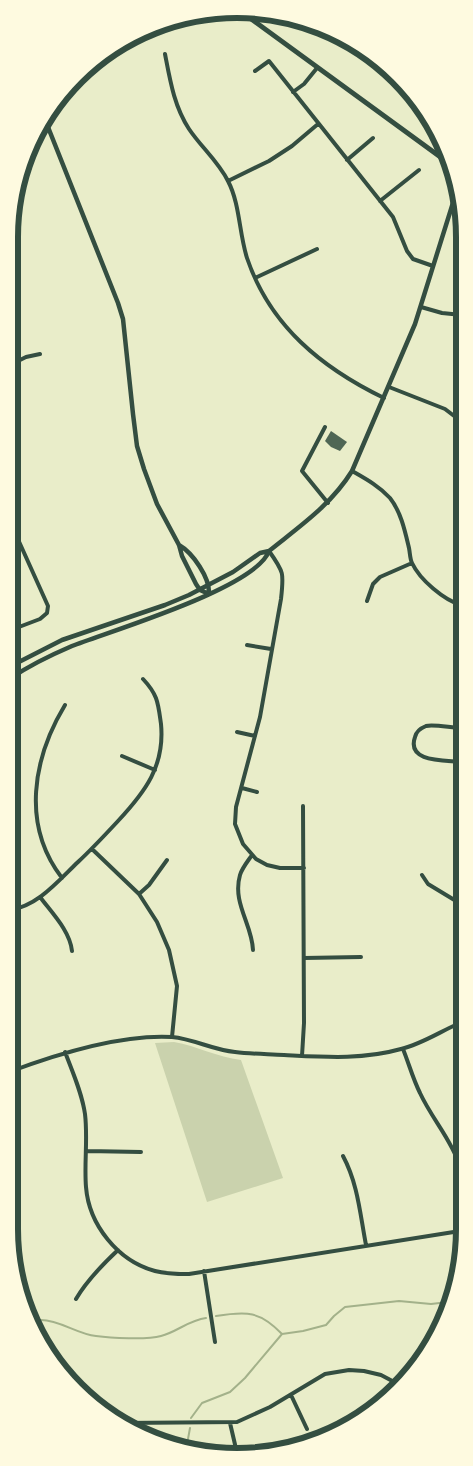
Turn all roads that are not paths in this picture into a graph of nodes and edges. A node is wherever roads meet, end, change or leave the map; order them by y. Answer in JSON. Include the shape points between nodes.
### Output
{"nodes":[{"id":1,"x":250,"y":18,"type":"edge"},
{"id":2,"x":165,"y":54,"type":"dead end"},
{"id":3,"x":317,"y":68,"type":"junction"},
{"id":4,"x":255,"y":71,"type":"dead end"},
{"id":5,"x":294,"y":92,"type":"junction"},
{"id":6,"x":318,"y":124,"type":"junction"},
{"id":7,"x":48,"y":126,"type":"edge"},
{"id":8,"x":373,"y":138,"type":"dead end"},
{"id":9,"x":441,"y":157,"type":"edge"},
{"id":10,"x":347,"y":160,"type":"junction"},
{"id":11,"x":419,"y":170,"type":"dead end"},
{"id":12,"x":228,"y":181,"type":"junction"},
{"id":13,"x":380,"y":202,"type":"junction"},
{"id":14,"x":453,"y":203,"type":"edge"},
{"id":15,"x":317,"y":249,"type":"dead end"},
{"id":16,"x":433,"y":266,"type":"junction"},
{"id":17,"x":255,"y":278,"type":"junction"},
{"id":18,"x":421,"y":307,"type":"junction"},
{"id":19,"x":456,"y":314,"type":"edge"},
{"id":20,"x":40,"y":354,"type":"dead end"},
{"id":21,"x":18,"y":361,"type":"edge"},
{"id":22,"x":389,"y":386,"type":"junction"},
{"id":23,"x":384,"y":398,"type":"junction"},
{"id":24,"x":456,"y":417,"type":"edge"},
{"id":25,"x":325,"y":428,"type":"dead end"},
{"id":26,"x":352,"y":471,"type":"junction"},
{"id":27,"x":328,"y":503,"type":"junction"},
{"id":28,"x":18,"y":539,"type":"edge"},
{"id":29,"x":179,"y":545,"type":"junction"},
{"id":30,"x":269,"y":551,"type":"junction"},
{"id":31,"x":412,"y":563,"type":"junction"},
{"id":32,"x":209,"y":585,"type":"junction"},
{"id":33,"x":200,"y":590,"type":"junction"},
{"id":34,"x":209,"y":594,"type":"junction"},
{"id":35,"x":367,"y":601,"type":"dead end"},
{"id":36,"x":456,"y":603,"type":"edge"},
{"id":37,"x":18,"y":627,"type":"edge"},
{"id":38,"x":246,"y":645,"type":"dead end"},
{"id":39,"x":271,"y":649,"type":"junction"},
{"id":40,"x":18,"y":662,"type":"edge"},
{"id":41,"x":18,"y":674,"type":"edge"},
{"id":42,"x":143,"y":679,"type":"dead end"},
{"id":43,"x":65,"y":705,"type":"dead end"},
{"id":44,"x":456,"y":728,"type":"edge"},
{"id":45,"x":237,"y":732,"type":"dead end"},
{"id":46,"x":255,"y":736,"type":"junction"},
{"id":47,"x":122,"y":756,"type":"dead end"},
{"id":48,"x":456,"y":762,"type":"edge"},
{"id":49,"x":155,"y":770,"type":"junction"},
{"id":50,"x":242,"y":788,"type":"junction"},
{"id":51,"x":257,"y":792,"type":"dead end"},
{"id":52,"x":303,"y":806,"type":"dead end"},
{"id":53,"x":92,"y":849,"type":"junction"},
{"id":54,"x":252,"y":855,"type":"junction"},
{"id":55,"x":167,"y":860,"type":"dead end"},
{"id":56,"x":304,"y":868,"type":"junction"},
{"id":57,"x":422,"y":875,"type":"dead end"},
{"id":58,"x":62,"y":878,"type":"junction"},
{"id":59,"x":139,"y":894,"type":"junction"},
{"id":60,"x":40,"y":897,"type":"junction"},
{"id":61,"x":456,"y":901,"type":"edge"},
{"id":62,"x":18,"y":908,"type":"edge"},
{"id":63,"x":253,"y":950,"type":"dead end"},
{"id":64,"x":72,"y":951,"type":"dead end"},
{"id":65,"x":304,"y":958,"type":"junction"},
{"id":66,"x":361,"y":958,"type":"dead end"},
{"id":67,"x":456,"y":1025,"type":"edge"},
{"id":68,"x":172,"y":1037,"type":"junction"},
{"id":69,"x":403,"y":1049,"type":"junction"},
{"id":70,"x":65,"y":1052,"type":"junction"},
{"id":71,"x":302,"y":1056,"type":"junction"},
{"id":72,"x":18,"y":1069,"type":"edge"},
{"id":73,"x":87,"y":1151,"type":"junction"},
{"id":74,"x":141,"y":1152,"type":"dead end"},
{"id":75,"x":456,"y":1155,"type":"edge"},
{"id":76,"x":343,"y":1156,"type":"dead end"},
{"id":77,"x":456,"y":1232,"type":"edge"},
{"id":78,"x":366,"y":1245,"type":"junction"},
{"id":79,"x":118,"y":1250,"type":"junction"},
{"id":80,"x":204,"y":1271,"type":"junction"},
{"id":81,"x":76,"y":1299,"type":"dead end"},
{"id":82,"x":215,"y":1342,"type":"dead end"},
{"id":83,"x":393,"y":1382,"type":"edge"},
{"id":84,"x":291,"y":1394,"type":"junction"},
{"id":85,"x":134,"y":1423,"type":"edge"},
{"id":86,"x":230,"y":1423,"type":"junction"},
{"id":87,"x":307,"y":1429,"type":"dead end"},
{"id":88,"x":236,"y":1448,"type":"edge"}],
"edges":[{"from":1,"to":3,"type":"main road"},
{"from":2,"to":12,"type":"street","via":[[172,91],[182,117]]},
{"from":3,"to":5,"type":"street"},
{"from":3,"to":9,"type":"main road"},
{"from":4,"to":5,"type":"street","via":[[269,61]]},
{"from":5,"to":6,"type":"street"},
{"from":6,"to":10,"type":"street"},
{"from":6,"to":12,"type":"street","via":[[269,161]]},
{"from":7,"to":29,"type":"street","via":[[118,303],[123,319],[140,456],[157,504]]},
{"from":8,"to":10,"type":"street"},
{"from":10,"to":13,"type":"street"},
{"from":11,"to":13,"type":"street"},
{"from":12,"to":17,"type":"street"},
{"from":13,"to":16,"type":"street","via":[[393,217],[413,259]]},
{"from":14,"to":16,"type":"street"},
{"from":15,"to":17,"type":"street"},
{"from":16,"to":18,"type":"street"},
{"from":17,"to":23,"type":"street","via":[[273,310],[300,342],[330,366]]},
{"from":18,"to":19,"type":"street"},
{"from":18,"to":22,"type":"street"},
{"from":20,"to":21,"type":"street"},
{"from":22,"to":23,"type":"street"},
{"from":22,"to":24,"type":"street","via":[[445,409]]},
{"from":23,"to":26,"type":"street"},
{"from":25,"to":27,"type":"street","via":[[302,470]]},
{"from":26,"to":27,"type":"street"},
{"from":26,"to":31,"type":"street","via":[[375,484],[390,498],[399,512]]},
{"from":27,"to":30,"type":"street"},
{"from":28,"to":37,"type":"street","via":[[48,606],[47,613],[40,619]]},
{"from":29,"to":32,"type":"street","via":[[187,550]]},
{"from":29,"to":33,"type":"street"},
{"from":30,"to":32,"type":"street","via":[[260,552]]},
{"from":30,"to":34,"type":"street","via":[[266,558],[253,568]]},
{"from":30,"to":39,"type":"street","via":[[281,569],[283,581]]},
{"from":31,"to":35,"type":"street","via":[[380,578],[373,584]]},
{"from":31,"to":36,"type":"street","via":[[440,595]]},
{"from":32,"to":33,"type":"street"},
{"from":32,"to":34,"type":"street"},
{"from":33,"to":34,"type":"street"},
{"from":33,"to":40,"type":"street","via":[[62,640]]},
{"from":34,"to":41,"type":"street","via":[[72,646]]},
{"from":38,"to":39,"type":"street"},
{"from":39,"to":46,"type":"street"},
{"from":42,"to":49,"type":"street","via":[[153,690],[159,708],[162,738]]},
{"from":43,"to":58,"type":"street","via":[[46,742],[36,791],[40,840],[50,863]]},
{"from":44,"to":48,"type":"street","via":[[425,726],[416,732],[413,742],[420,756]]},
{"from":45,"to":46,"type":"street"},
{"from":46,"to":50,"type":"street"},
{"from":47,"to":49,"type":"street"},
{"from":49,"to":53,"type":"street","via":[[140,797]]},
{"from":50,"to":51,"type":"street"},
{"from":50,"to":54,"type":"street","via":[[235,824],[243,844]]},
{"from":52,"to":56,"type":"street"},
{"from":53,"to":58,"type":"street"},
{"from":53,"to":59,"type":"street"},
{"from":54,"to":56,"type":"street","via":[[267,865]]},
{"from":54,"to":63,"type":"street","via":[[240,873],[238,888],[239,903],[250,930]]},
{"from":55,"to":59,"type":"street"},
{"from":56,"to":65,"type":"street"},
{"from":57,"to":61,"type":"street","via":[[428,884]]},
{"from":58,"to":60,"type":"street"},
{"from":59,"to":68,"type":"street","via":[[157,922],[171,959],[177,986]]},
{"from":60,"to":62,"type":"street"},
{"from":60,"to":64,"type":"street","via":[[67,934]]},
{"from":65,"to":66,"type":"street"},
{"from":65,"to":71,"type":"street"},
{"from":67,"to":69,"type":"street"},
{"from":68,"to":70,"type":"street","via":[[119,1041]]},
{"from":68,"to":71,"type":"street","via":[[215,1049]]},
{"from":69,"to":71,"type":"street","via":[[357,1058]]},
{"from":69,"to":75,"type":"street","via":[[420,1094]]},
{"from":70,"to":72,"type":"street"},
{"from":70,"to":73,"type":"street","via":[[83,1103]]},
{"from":73,"to":74,"type":"street"},
{"from":73,"to":79,"type":"street","via":[[88,1200],[95,1220]]},
{"from":76,"to":78,"type":"street","via":[[357,1192]]},
{"from":77,"to":78,"type":"street"},
{"from":78,"to":80,"type":"street"},
{"from":79,"to":80,"type":"street","via":[[136,1263],[154,1270],[172,1274]]},
{"from":79,"to":81,"type":"street","via":[[97,1269]]},
{"from":80,"to":82,"type":"street"},
{"from":83,"to":84,"type":"street","via":[[381,1375],[349,1370],[325,1374]]},
{"from":84,"to":86,"type":"street","via":[[270,1407]]},
{"from":84,"to":87,"type":"street"},
{"from":85,"to":86,"type":"street"},
{"from":86,"to":88,"type":"street"}]}
